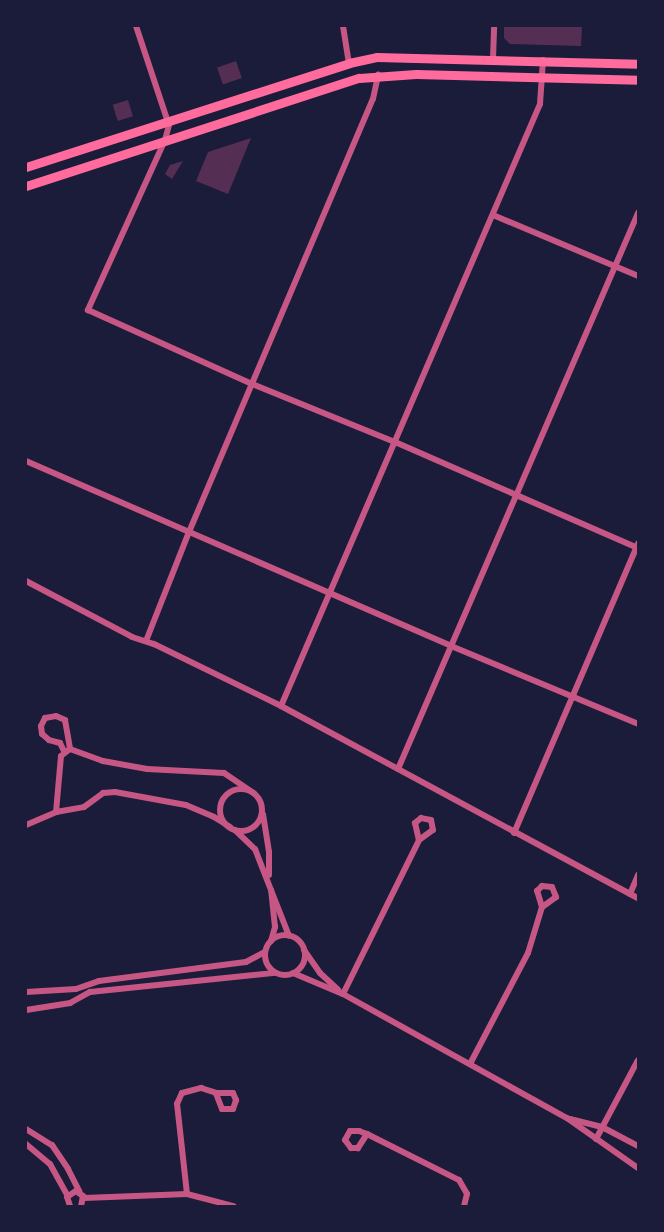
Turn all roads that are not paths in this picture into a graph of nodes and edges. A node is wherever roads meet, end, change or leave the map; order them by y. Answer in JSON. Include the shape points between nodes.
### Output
{"nodes":[{"id":1,"x":136,"y":26,"type":"edge"},
{"id":2,"x":343,"y":26,"type":"edge"},
{"id":3,"x":494,"y":26,"type":"edge"},
{"id":4,"x":493,"y":59,"type":"junction"},
{"id":5,"x":543,"y":60,"type":"junction"},
{"id":6,"x":348,"y":63,"type":"junction"},
{"id":7,"x":639,"y":64,"type":"edge"},
{"id":8,"x":378,"y":75,"type":"junction"},
{"id":9,"x":543,"y":77,"type":"junction"},
{"id":10,"x":639,"y":80,"type":"edge"},
{"id":11,"x":168,"y":121,"type":"junction"},
{"id":12,"x":165,"y":140,"type":"junction"},
{"id":13,"x":26,"y":167,"type":"edge"},
{"id":14,"x":26,"y":186,"type":"edge"},
{"id":15,"x":639,"y":213,"type":"edge"},
{"id":16,"x":493,"y":215,"type":"junction"},
{"id":17,"x":617,"y":266,"type":"junction"},
{"id":18,"x":639,"y":276,"type":"edge"},
{"id":19,"x":252,"y":384,"type":"junction"},
{"id":20,"x":395,"y":442,"type":"junction"},
{"id":21,"x":26,"y":461,"type":"edge"},
{"id":22,"x":517,"y":494,"type":"junction"},
{"id":23,"x":189,"y":532,"type":"junction"},
{"id":24,"x":638,"y":546,"type":"edge"},
{"id":25,"x":26,"y":580,"type":"edge"},
{"id":26,"x":330,"y":593,"type":"junction"},
{"id":27,"x":146,"y":641,"type":"junction"},
{"id":28,"x":451,"y":646,"type":"junction"},
{"id":29,"x":573,"y":696,"type":"junction"},
{"id":30,"x":281,"y":706,"type":"junction"},
{"id":31,"x":639,"y":724,"type":"edge"},
{"id":32,"x":67,"y":750,"type":"junction"},
{"id":33,"x":398,"y":769,"type":"junction"},
{"id":34,"x":254,"y":793,"type":"junction"},
{"id":35,"x":262,"y":810,"type":"junction"},
{"id":36,"x":56,"y":812,"type":"junction"},
{"id":37,"x":26,"y":825,"type":"edge"},
{"id":38,"x":232,"y":829,"type":"junction"},
{"id":39,"x":514,"y":833,"type":"junction"},
{"id":40,"x":419,"y":840,"type":"dead end"},
{"id":41,"x":639,"y":876,"type":"edge"},
{"id":42,"x":268,"y":878,"type":"junction"},
{"id":43,"x":272,"y":890,"type":"junction"},
{"id":44,"x":630,"y":894,"type":"junction"},
{"id":45,"x":639,"y":898,"type":"edge"},
{"id":46,"x":542,"y":907,"type":"dead end"},
{"id":47,"x":288,"y":936,"type":"junction"},
{"id":48,"x":271,"y":941,"type":"junction"},
{"id":49,"x":303,"y":947,"type":"junction"},
{"id":50,"x":265,"y":952,"type":"junction"},
{"id":51,"x":275,"y":973,"type":"junction"},
{"id":52,"x":293,"y":973,"type":"junction"},
{"id":53,"x":84,"y":990,"type":"junction"},
{"id":54,"x":26,"y":992,"type":"edge"},
{"id":55,"x":343,"y":994,"type":"junction"},
{"id":56,"x":26,"y":1010,"type":"edge"},
{"id":57,"x":639,"y":1060,"type":"edge"},
{"id":58,"x":470,"y":1064,"type":"junction"},
{"id":59,"x":216,"y":1093,"type":"dead end"},
{"id":60,"x":567,"y":1119,"type":"junction"},
{"id":61,"x":603,"y":1127,"type":"junction"},
{"id":62,"x":26,"y":1129,"type":"edge"},
{"id":63,"x":367,"y":1134,"type":"dead end"},
{"id":64,"x":596,"y":1139,"type":"junction"},
{"id":65,"x":26,"y":1144,"type":"edge"},
{"id":66,"x":639,"y":1146,"type":"edge"},
{"id":67,"x":639,"y":1168,"type":"edge"},
{"id":68,"x":79,"y":1191,"type":"junction"},
{"id":69,"x":186,"y":1194,"type":"junction"},
{"id":70,"x":68,"y":1196,"type":"junction"},
{"id":71,"x":84,"y":1198,"type":"junction"},
{"id":72,"x":70,"y":1206,"type":"edge"},
{"id":73,"x":81,"y":1206,"type":"edge"},
{"id":74,"x":233,"y":1206,"type":"edge"},
{"id":75,"x":464,"y":1206,"type":"edge"}],
"edges":[{"from":1,"to":11,"type":"street"},
{"from":2,"to":6,"type":"street"},
{"from":3,"to":4,"type":"street"},
{"from":4,"to":5,"type":"main road"},
{"from":4,"to":6,"type":"main road","via":[[377,57]]},
{"from":5,"to":7,"type":"main road"},
{"from":5,"to":9,"type":"street"},
{"from":6,"to":11,"type":"main road"},
{"from":8,"to":9,"type":"main road"},
{"from":8,"to":12,"type":"main road"},
{"from":8,"to":19,"type":"street","via":[[373,99]]},
{"from":9,"to":10,"type":"main road"},
{"from":9,"to":16,"type":"street","via":[[540,104]]},
{"from":11,"to":12,"type":"street"},
{"from":11,"to":13,"type":"main road"},
{"from":12,"to":14,"type":"main road"},
{"from":12,"to":19,"type":"street","via":[[88,310]]},
{"from":15,"to":17,"type":"street"},
{"from":16,"to":17,"type":"street"},
{"from":16,"to":20,"type":"street"},
{"from":17,"to":18,"type":"street"},
{"from":17,"to":22,"type":"street"},
{"from":19,"to":20,"type":"street"},
{"from":19,"to":23,"type":"street"},
{"from":20,"to":22,"type":"street"},
{"from":20,"to":26,"type":"street"},
{"from":21,"to":23,"type":"street"},
{"from":22,"to":24,"type":"street"},
{"from":22,"to":28,"type":"street"},
{"from":23,"to":26,"type":"street"},
{"from":23,"to":27,"type":"street"},
{"from":24,"to":29,"type":"street"},
{"from":25,"to":27,"type":"street"},
{"from":26,"to":28,"type":"street"},
{"from":26,"to":30,"type":"street"},
{"from":27,"to":30,"type":"street"},
{"from":28,"to":29,"type":"street"},
{"from":28,"to":33,"type":"street"},
{"from":29,"to":31,"type":"street"},
{"from":29,"to":39,"type":"street"},
{"from":30,"to":33,"type":"street"},
{"from":32,"to":32,"type":"street","via":[[65,720],[56,716],[45,718],[42,734]]},
{"from":32,"to":34,"type":"street","via":[[147,769],[224,773]]},
{"from":32,"to":36,"type":"street"},
{"from":33,"to":39,"type":"street"},
{"from":34,"to":35,"type":"street"},
{"from":34,"to":38,"type":"street","via":[[242,789],[224,798],[222,817]]},
{"from":35,"to":38,"type":"street","via":[[254,827]]},
{"from":35,"to":42,"type":"street","via":[[269,852]]},
{"from":36,"to":37,"type":"street"},
{"from":36,"to":38,"type":"street","via":[[84,807],[103,793],[115,792],[186,805]]},
{"from":38,"to":42,"type":"street","via":[[255,849]]},
{"from":39,"to":44,"type":"street"},
{"from":40,"to":55,"type":"street"},
{"from":41,"to":44,"type":"street"},
{"from":42,"to":43,"type":"street"},
{"from":43,"to":47,"type":"street"},
{"from":43,"to":48,"type":"street","via":[[275,927]]},
{"from":44,"to":45,"type":"street"},
{"from":46,"to":58,"type":"street","via":[[520,971]]},
{"from":47,"to":48,"type":"street"},
{"from":47,"to":49,"type":"street"},
{"from":48,"to":50,"type":"street"},
{"from":49,"to":52,"type":"street","via":[[302,965]]},
{"from":49,"to":55,"type":"street","via":[[320,973]]},
{"from":50,"to":51,"type":"street","via":[[267,964]]},
{"from":50,"to":53,"type":"street","via":[[246,962],[99,981]]},
{"from":51,"to":52,"type":"street"},
{"from":51,"to":53,"type":"street"},
{"from":52,"to":55,"type":"street"},
{"from":53,"to":54,"type":"street"},
{"from":53,"to":56,"type":"street","via":[[64,1005]]},
{"from":55,"to":58,"type":"street"},
{"from":57,"to":61,"type":"street"},
{"from":58,"to":60,"type":"street"},
{"from":59,"to":69,"type":"street","via":[[193,1089],[182,1093],[177,1104]]},
{"from":60,"to":61,"type":"street"},
{"from":60,"to":64,"type":"street"},
{"from":61,"to":64,"type":"street"},
{"from":61,"to":66,"type":"street"},
{"from":62,"to":68,"type":"street","via":[[51,1145]]},
{"from":63,"to":75,"type":"street","via":[[459,1180],[467,1194]]},
{"from":64,"to":67,"type":"street"},
{"from":65,"to":70,"type":"street","via":[[50,1164]]},
{"from":68,"to":70,"type":"street"},
{"from":68,"to":71,"type":"street"},
{"from":69,"to":71,"type":"street"},
{"from":69,"to":74,"type":"street"},
{"from":70,"to":72,"type":"street"},
{"from":71,"to":73,"type":"street"}]}
